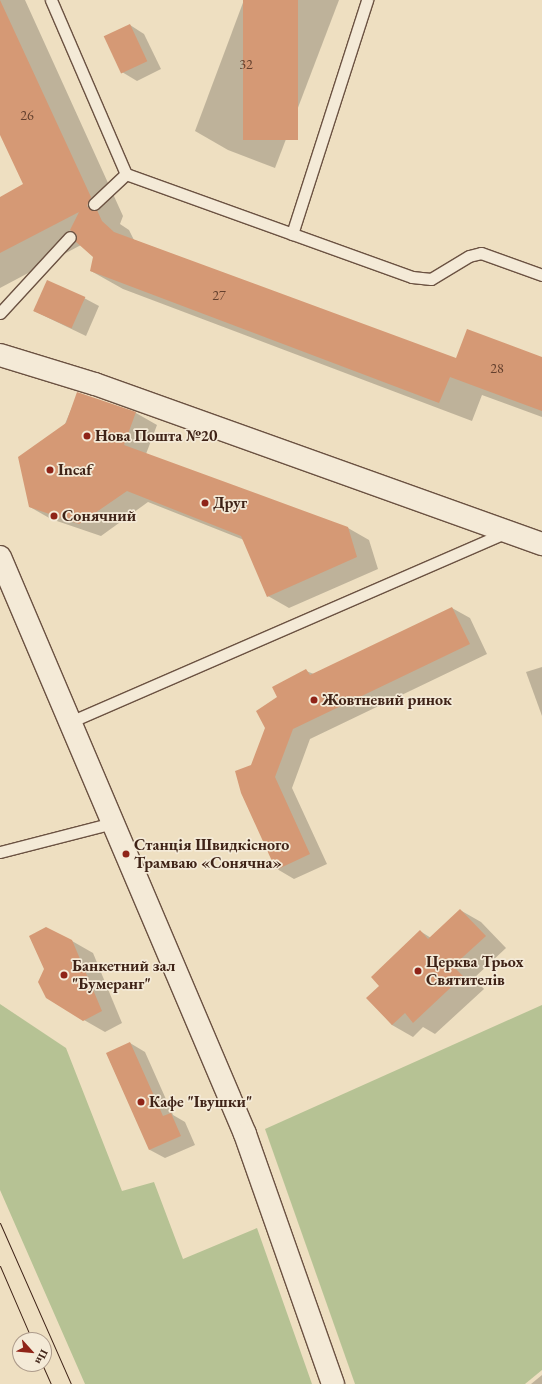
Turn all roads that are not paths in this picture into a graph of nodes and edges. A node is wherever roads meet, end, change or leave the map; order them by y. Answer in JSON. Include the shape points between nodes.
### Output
{"nodes":[{"id":1,"x":51,"y":0,"type":"edge"},
{"id":2,"x":366,"y":0,"type":"edge"},
{"id":3,"x":126,"y":174,"type":"junction"},
{"id":4,"x":94,"y":204,"type":"dead end"},
{"id":5,"x":292,"y":234,"type":"junction"},
{"id":6,"x":70,"y":237,"type":"dead end"},
{"id":7,"x":542,"y":275,"type":"edge"},
{"id":8,"x":0,"y":313,"type":"edge"},
{"id":9,"x":0,"y":355,"type":"edge"},
{"id":10,"x":506,"y":531,"type":"junction"},
{"id":11,"x":542,"y":544,"type":"edge"},
{"id":12,"x":0,"y":557,"type":"edge"},
{"id":13,"x":70,"y":722,"type":"junction"},
{"id":14,"x":113,"y":823,"type":"junction"},
{"id":15,"x":0,"y":852,"type":"edge"},
{"id":16,"x":333,"y":1384,"type":"edge"}],
"edges":[{"from":1,"to":3,"type":"lane"},
{"from":2,"to":5,"type":"lane"},
{"from":3,"to":4,"type":"lane"},
{"from":3,"to":5,"type":"lane"},
{"from":5,"to":7,"type":"lane","via":[[412,277],[432,279],[469,256],[481,253]]},
{"from":6,"to":8,"type":"lane"},
{"from":9,"to":10,"type":"street","via":[[103,387]]},
{"from":10,"to":11,"type":"street"},
{"from":10,"to":13,"type":"lane"},
{"from":12,"to":13,"type":"street"},
{"from":13,"to":14,"type":"street"},
{"from":14,"to":15,"type":"lane"},
{"from":14,"to":16,"type":"street","via":[[245,1134]]}]}
